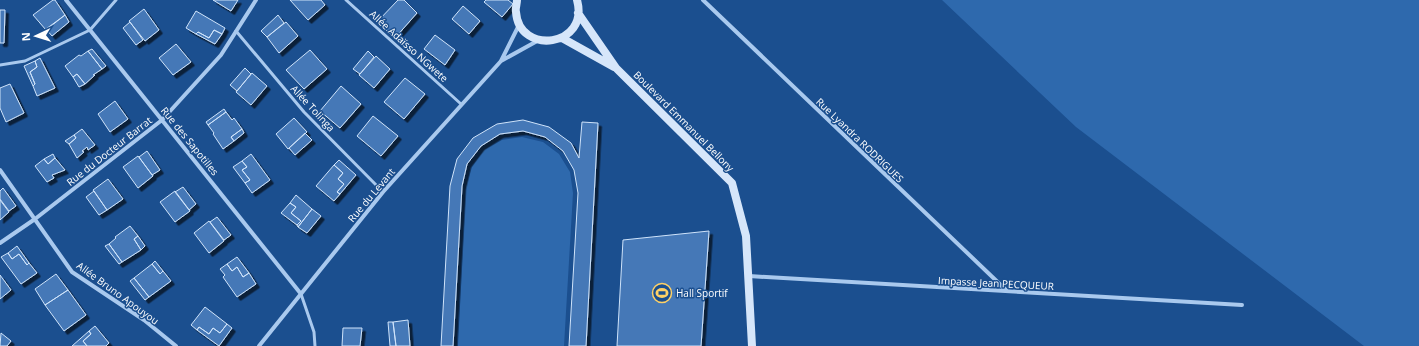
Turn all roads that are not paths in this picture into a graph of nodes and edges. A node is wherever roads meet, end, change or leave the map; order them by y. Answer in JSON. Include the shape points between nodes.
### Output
{"nodes":[{"id":1,"x":66,"y":0,"type":"edge"},
{"id":2,"x":116,"y":0,"type":"edge"},
{"id":3,"x":256,"y":0,"type":"edge"},
{"id":4,"x":346,"y":0,"type":"edge"},
{"id":5,"x":517,"y":0,"type":"edge"},
{"id":6,"x":576,"y":0,"type":"edge"},
{"id":7,"x":703,"y":0,"type":"edge"},
{"id":8,"x":578,"y":13,"type":"junction"},
{"id":9,"x":519,"y":24,"type":"junction"},
{"id":10,"x":90,"y":30,"type":"junction"},
{"id":11,"x":236,"y":31,"type":"junction"},
{"id":12,"x":562,"y":38,"type":"junction"},
{"id":13,"x":539,"y":40,"type":"junction"},
{"id":14,"x":501,"y":61,"type":"junction"},
{"id":15,"x":0,"y":65,"type":"edge"},
{"id":16,"x":616,"y":68,"type":"junction"},
{"id":17,"x":461,"y":104,"type":"junction"},
{"id":18,"x":162,"y":120,"type":"junction"},
{"id":19,"x":0,"y":170,"type":"edge"},
{"id":20,"x":383,"y":192,"type":"junction"},
{"id":21,"x":35,"y":219,"type":"junction"},
{"id":22,"x":0,"y":243,"type":"edge"},
{"id":23,"x":748,"y":276,"type":"junction"},
{"id":24,"x":1007,"y":292,"type":"junction"},
{"id":25,"x":301,"y":294,"type":"junction"},
{"id":26,"x":1242,"y":305,"type":"dead end"},
{"id":27,"x":176,"y":346,"type":"edge"},
{"id":28,"x":259,"y":346,"type":"edge"},
{"id":29,"x":315,"y":346,"type":"edge"},
{"id":30,"x":751,"y":346,"type":"edge"}],
"edges":[{"from":1,"to":10,"type":"street","name":"Rue des Sapotilles"},
{"from":2,"to":10,"type":"lane"},
{"from":3,"to":11,"type":"street","name":"Rue du Docteur Barrat"},
{"from":4,"to":17,"type":"lane","name":"Allée Adaïsso NGwete"},
{"from":5,"to":9,"type":"street"},
{"from":6,"to":8,"type":"street"},
{"from":7,"to":24,"type":"street","name":"Rue Lyandra RODRIGUES"},
{"from":8,"to":12,"type":"street","via":[[572,30]]},
{"from":8,"to":16,"type":"street","name":"Boulevard Emmanuel Bellony"},
{"from":9,"to":13,"type":"street","via":[[527,34]]},
{"from":9,"to":14,"type":"street","name":"Rue du Levant"},
{"from":10,"to":15,"type":"lane","via":[[25,62]]},
{"from":10,"to":18,"type":"street","name":"Rue des Sapotilles"},
{"from":11,"to":18,"type":"street","name":"Rue du Docteur Barrat","via":[[221,56]]},
{"from":11,"to":20,"type":"lane","name":"Allée Tolinga","via":[[304,112]]},
{"from":12,"to":13,"type":"street","via":[[550,42]]},
{"from":12,"to":16,"type":"street","name":"Boulevard Emmanuel Bellony"},
{"from":13,"to":14,"type":"street","name":"Rue du Levant"},
{"from":14,"to":17,"type":"street","name":"Rue du Levant"},
{"from":16,"to":23,"type":"street","name":"Boulevard Emmanuel Bellony","via":[[732,183],[746,236]]},
{"from":17,"to":20,"type":"street","name":"Rue du Levant"},
{"from":18,"to":21,"type":"street","name":"Rue du Docteur Barrat"},
{"from":18,"to":25,"type":"street","name":"Rue des Sapotilles"},
{"from":19,"to":21,"type":"street","name":"Allée Bruno Apouyou"},
{"from":20,"to":25,"type":"street","name":"Rue du Levant"},
{"from":21,"to":22,"type":"street","name":"Rue du Docteur Barrat"},
{"from":21,"to":27,"type":"street","name":"Allée Bruno Apouyou","via":[[72,272],[144,320]]},
{"from":23,"to":24,"type":"street","name":"Impasse Jean PECQUEUR"},
{"from":23,"to":30,"type":"street","name":"Boulevard Emmanuel Bellony"},
{"from":24,"to":26,"type":"street","name":"Impasse Jean PECQUEUR"},
{"from":25,"to":28,"type":"street","name":"Rue du Levant"},
{"from":25,"to":29,"type":"lane","via":[[314,332]]}]}
